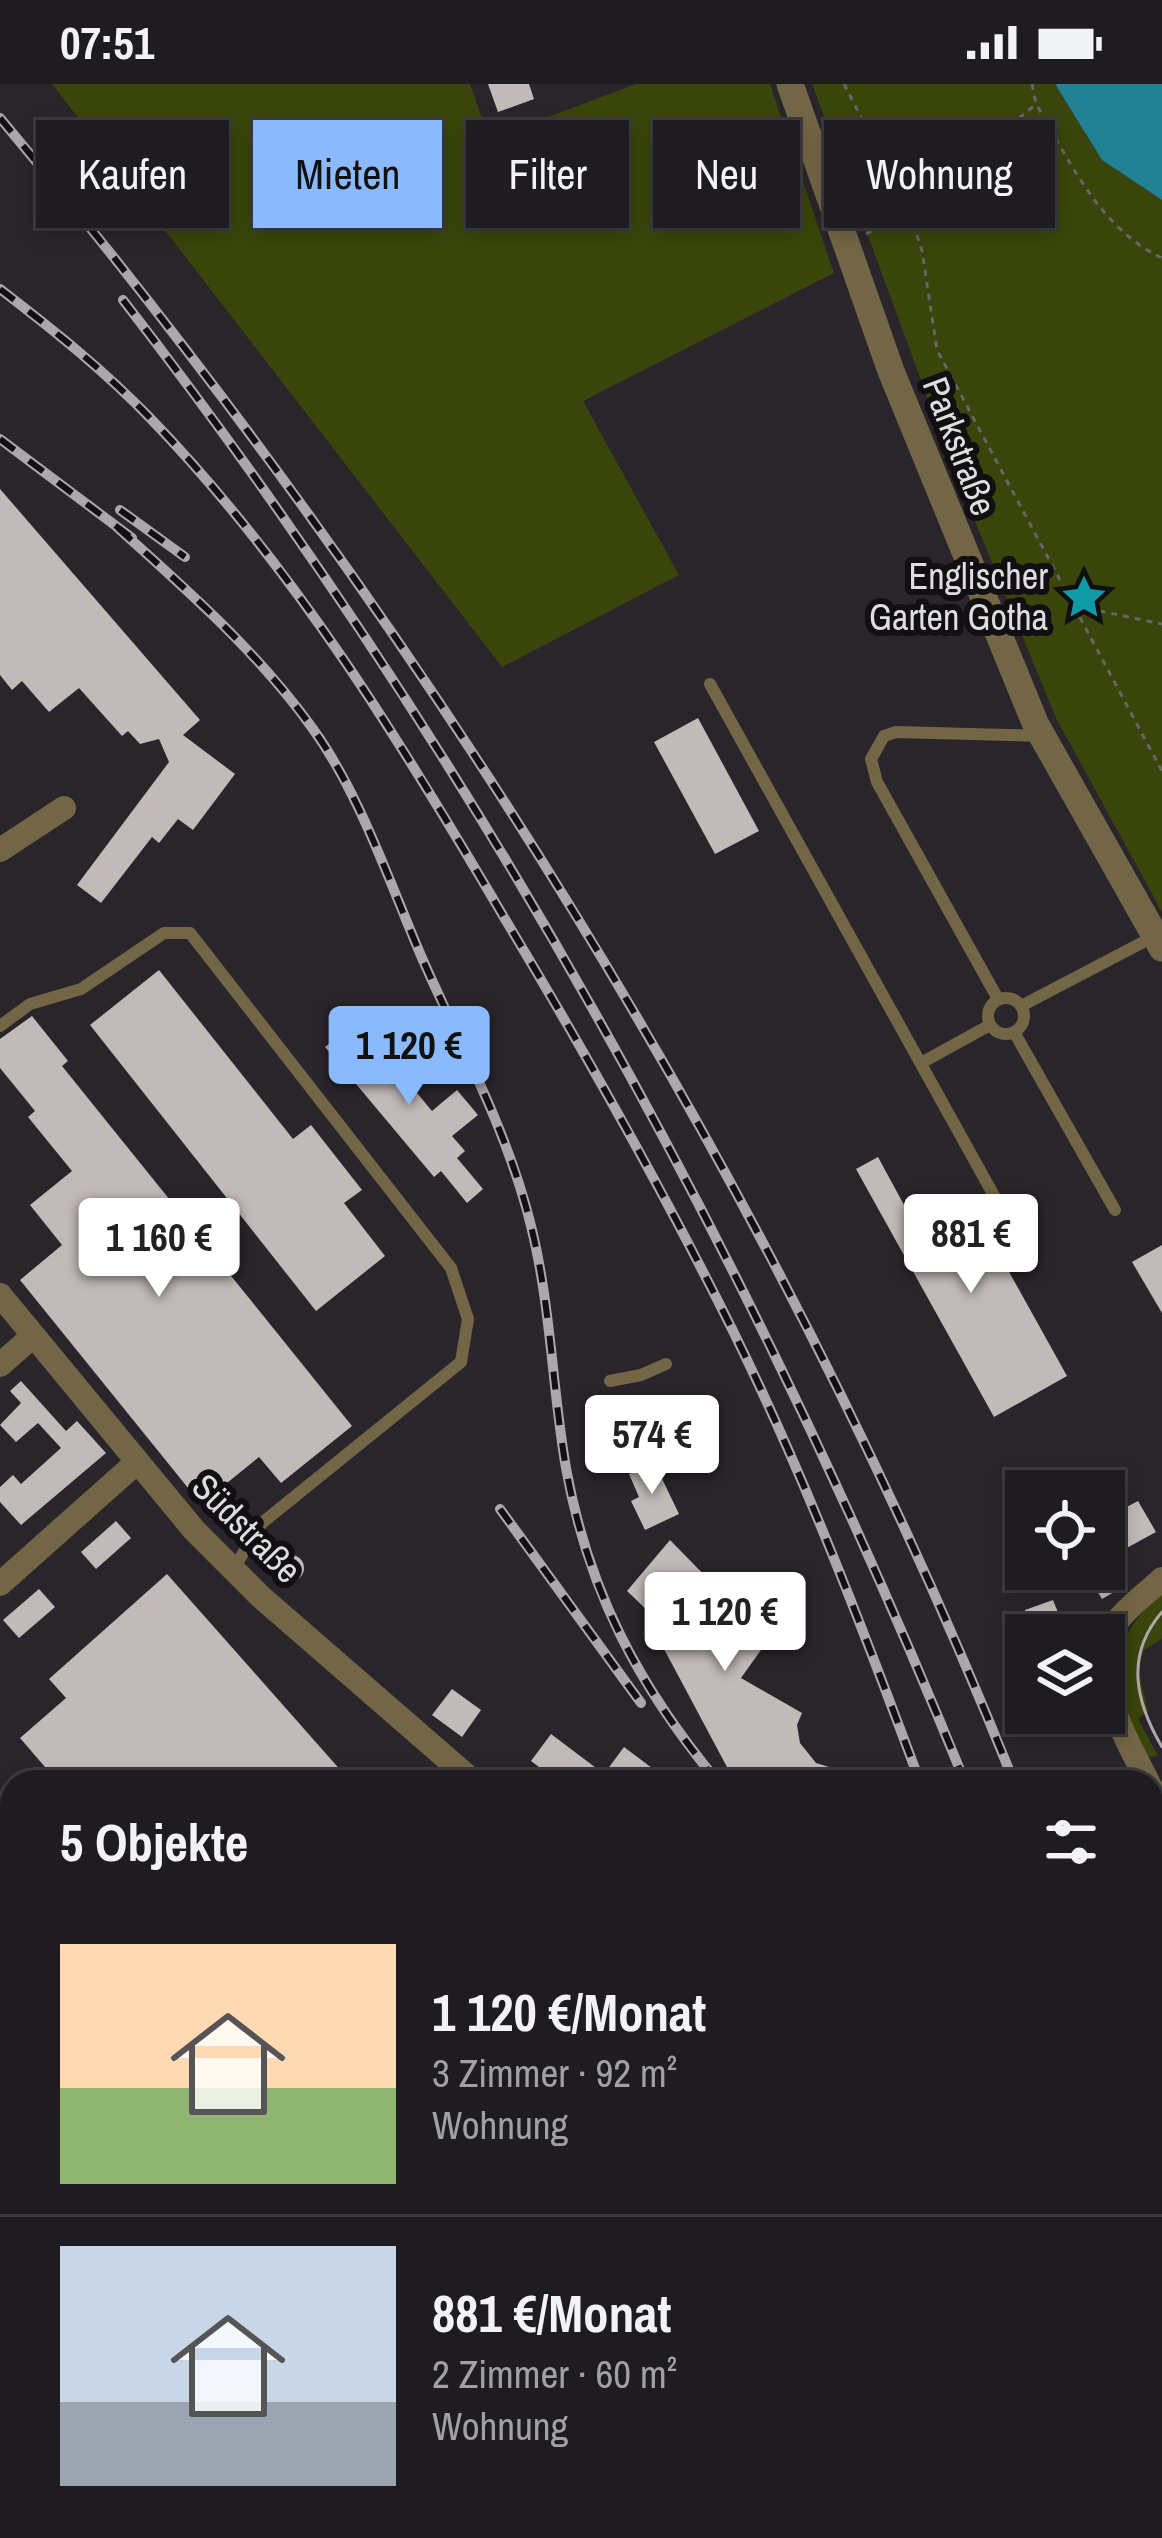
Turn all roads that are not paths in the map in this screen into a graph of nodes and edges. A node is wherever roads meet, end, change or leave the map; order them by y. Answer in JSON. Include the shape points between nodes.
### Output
{"nodes":[{"id":1,"x":790,"y":84,"type":"edge"},
{"id":2,"x":710,"y":684,"type":"dead end"},
{"id":3,"x":1042,"y":736,"type":"junction"},
{"id":4,"x":64,"y":808,"type":"dead end"},
{"id":5,"x":0,"y":850,"type":"edge"},
{"id":6,"x":1158,"y":942,"type":"edge"},
{"id":7,"x":998,"y":999,"type":"junction"},
{"id":8,"x":1021,"y":1006,"type":"junction"},
{"id":9,"x":990,"y":1025,"type":"junction"},
{"id":10,"x":0,"y":1026,"type":"edge"},
{"id":11,"x":1014,"y":1031,"type":"junction"},
{"id":12,"x":921,"y":1064,"type":"junction"},
{"id":13,"x":1115,"y":1210,"type":"dead end"},
{"id":14,"x":1027,"y":1255,"type":"dead end"},
{"id":15,"x":0,"y":1295,"type":"edge"},
{"id":16,"x":33,"y":1336,"type":"junction"},
{"id":17,"x":666,"y":1364,"type":"dead end"},
{"id":18,"x":0,"y":1365,"type":"edge"},
{"id":19,"x":610,"y":1381,"type":"dead end"},
{"id":20,"x":136,"y":1463,"type":"junction"},
{"id":21,"x":233,"y":1569,"type":"junction"},
{"id":22,"x":1162,"y":1580,"type":"edge"},
{"id":23,"x":0,"y":1584,"type":"edge"},
{"id":24,"x":460,"y":1770,"type":"edge"},
{"id":25,"x":1142,"y":1770,"type":"edge"}],
"edges":[{"from":1,"to":3,"type":"street","name":"Parkstraße","via":[[958,540]]},
{"from":2,"to":12,"type":"lane"},
{"from":3,"to":6,"type":"street","name":"Parkstraße"},
{"from":3,"to":7,"type":"lane","via":[[896,732],[884,736],[871,759]]},
{"from":4,"to":5,"type":"street"},
{"from":6,"to":8,"type":"lane"},
{"from":7,"to":8,"type":"lane"},
{"from":7,"to":9,"type":"lane","via":[[988,1010]]},
{"from":8,"to":11,"type":"lane","via":[[1024,1018]]},
{"from":9,"to":11,"type":"lane"},
{"from":9,"to":12,"type":"lane"},
{"from":10,"to":21,"type":"lane","via":[[30,1004],[93,982],[164,933],[190,933],[451,1268],[468,1319],[461,1363],[262,1523]]},
{"from":11,"to":13,"type":"lane"},
{"from":12,"to":14,"type":"lane"},
{"from":15,"to":16,"type":"street","name":"Südstraße"},
{"from":16,"to":18,"type":"street"},
{"from":16,"to":20,"type":"street","name":"Südstraße"},
{"from":17,"to":19,"type":"lane"},
{"from":20,"to":21,"type":"street","name":"Südstraße"},
{"from":20,"to":23,"type":"street"},
{"from":21,"to":24,"type":"street","name":"Südstraße"},
{"from":22,"to":25,"type":"street","via":[[1119,1619],[1105,1664],[1118,1722]]}]}
